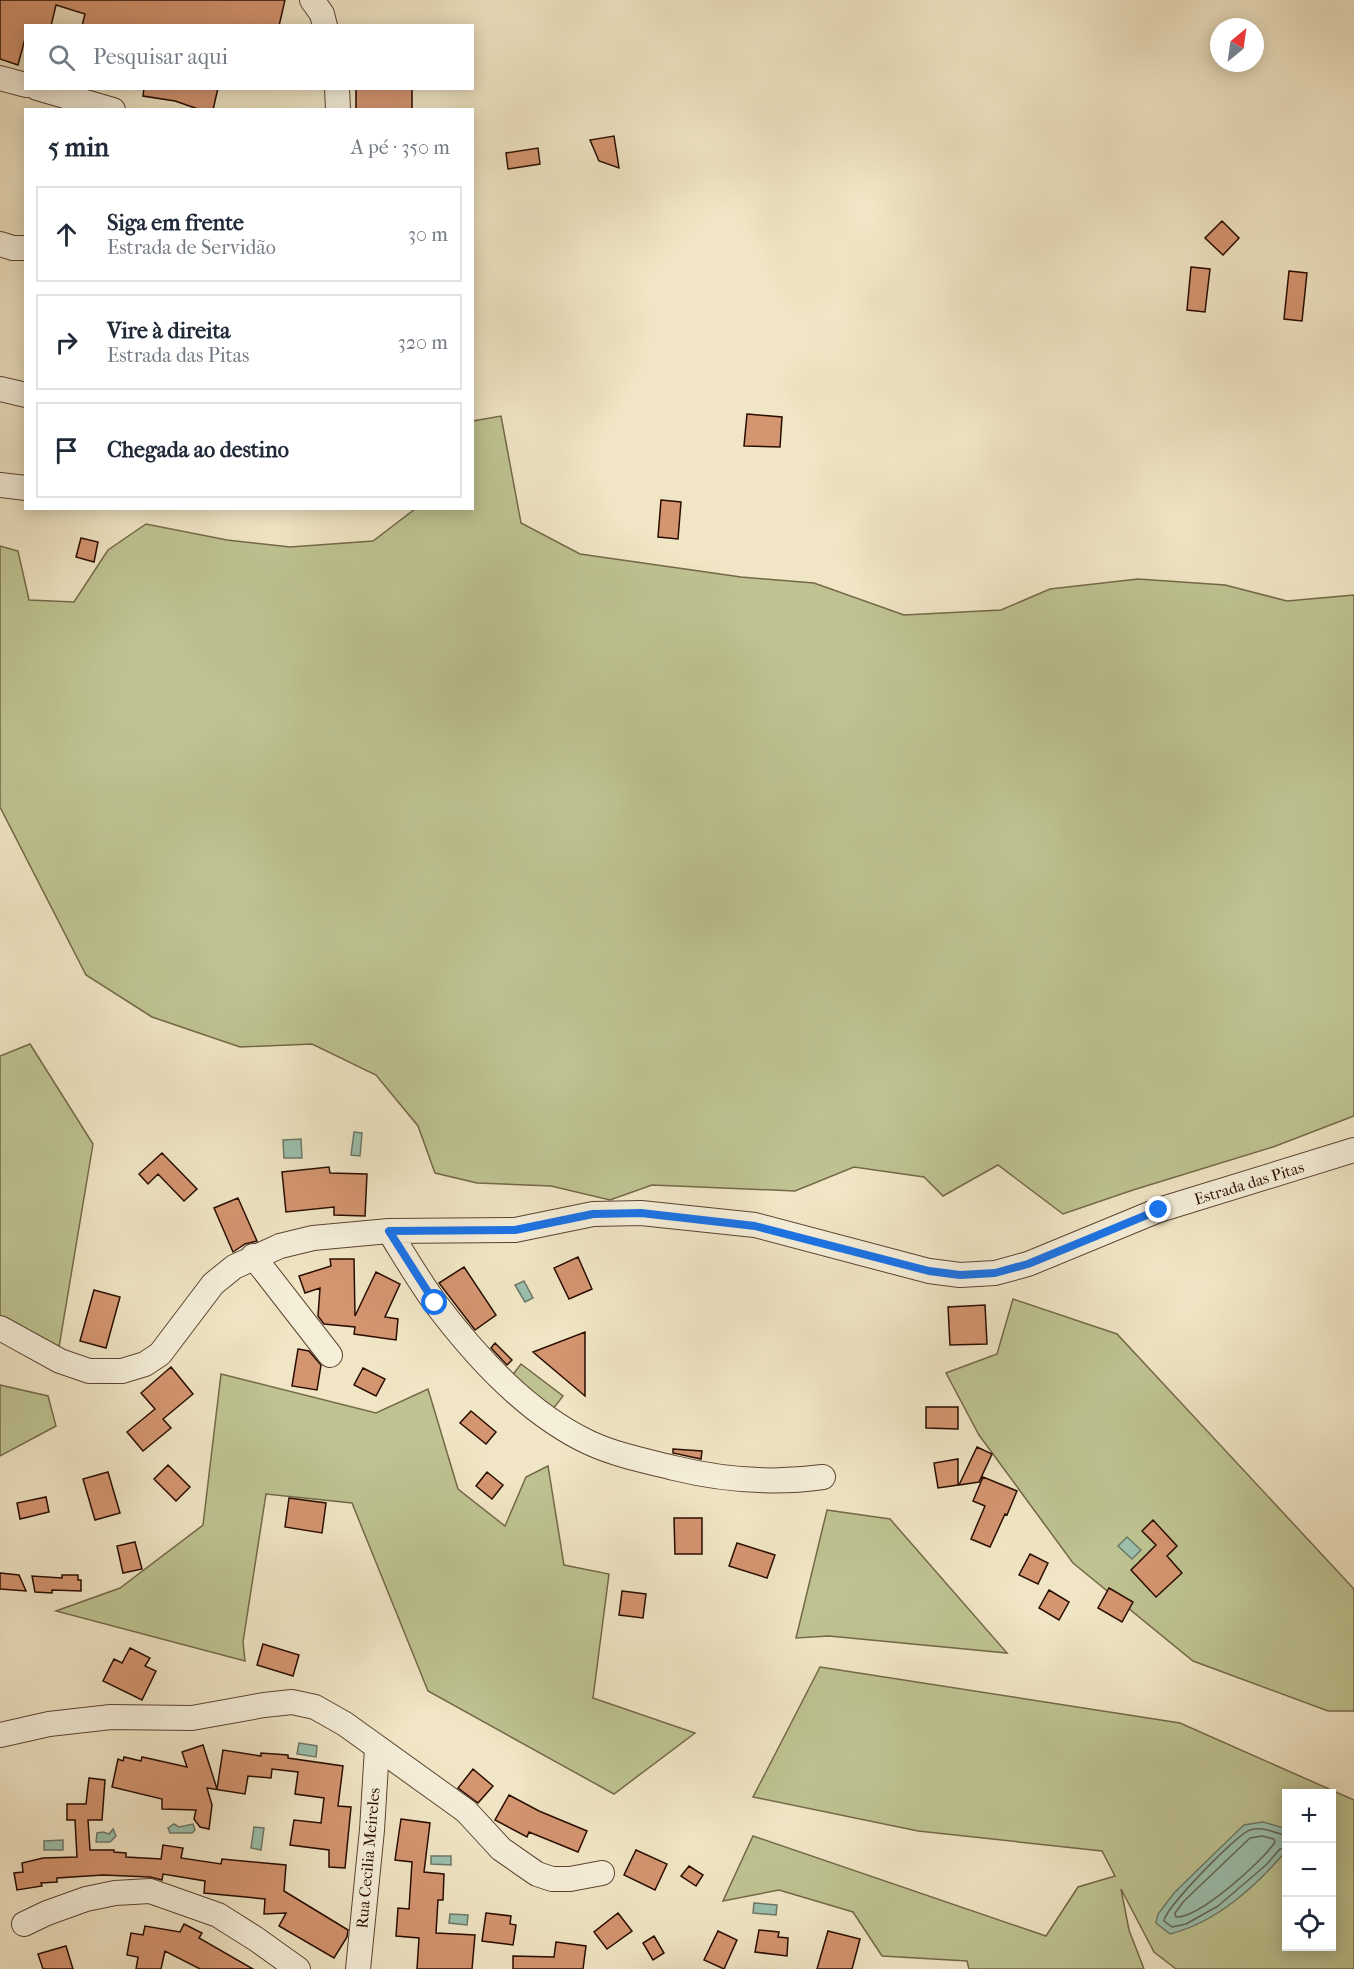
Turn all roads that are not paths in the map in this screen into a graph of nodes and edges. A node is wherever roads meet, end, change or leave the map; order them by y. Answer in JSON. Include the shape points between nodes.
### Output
{"nodes":[{"id":1,"x":312,"y":0,"type":"edge"},
{"id":2,"x":325,"y":24,"type":"edge"},
{"id":3,"x":0,"y":78,"type":"edge"},
{"id":4,"x":24,"y":84,"type":"edge"},
{"id":5,"x":44,"y":90,"type":"edge"},
{"id":6,"x":337,"y":90,"type":"edge"},
{"id":7,"x":106,"y":108,"type":"edge"},
{"id":8,"x":338,"y":108,"type":"edge"},
{"id":9,"x":0,"y":244,"type":"edge"},
{"id":10,"x":24,"y":248,"type":"edge"},
{"id":11,"x":0,"y":389,"type":"edge"},
{"id":12,"x":24,"y":395,"type":"edge"},
{"id":13,"x":0,"y":485,"type":"edge"},
{"id":14,"x":24,"y":488,"type":"edge"},
{"id":15,"x":1354,"y":1150,"type":"edge"},
{"id":16,"x":389,"y":1231,"type":"junction"},
{"id":17,"x":253,"y":1256,"type":"junction"},
{"id":18,"x":0,"y":1328,"type":"edge"},
{"id":19,"x":330,"y":1355,"type":"dead end"},
{"id":20,"x":823,"y":1478,"type":"dead end"},
{"id":21,"x":0,"y":1735,"type":"edge"},
{"id":22,"x":377,"y":1748,"type":"junction"},
{"id":23,"x":602,"y":1873,"type":"dead end"},
{"id":24,"x":24,"y":1924,"type":"dead end"},
{"id":25,"x":298,"y":1969,"type":"edge"},
{"id":26,"x":358,"y":1969,"type":"edge"}],
"edges":[{"from":1,"to":2,"type":"street"},
{"from":3,"to":4,"type":"street"},
{"from":5,"to":7,"type":"street"},
{"from":6,"to":8,"type":"street"},
{"from":9,"to":10,"type":"street"},
{"from":11,"to":12,"type":"street"},
{"from":13,"to":14,"type":"street"},
{"from":15,"to":16,"type":"street","name":"Estrada das Pitas","via":[[1159,1210],[1028,1264],[995,1273],[960,1275],[929,1271],[755,1226],[641,1213],[593,1214],[515,1230]]},
{"from":16,"to":17,"type":"street","name":"Estrada das Pitas","via":[[313,1238]]},
{"from":16,"to":20,"type":"street","via":[[435,1303],[493,1372],[529,1404],[581,1439],[705,1475],[750,1480]]},
{"from":17,"to":18,"type":"street","name":"Estrada das Pitas","via":[[213,1284],[160,1354],[145,1364],[122,1371],[89,1371],[60,1361]]},
{"from":17,"to":19,"type":"street"},
{"from":21,"to":22,"type":"street","via":[[49,1724],[111,1717],[192,1718],[292,1702],[315,1707]]},
{"from":22,"to":23,"type":"street","via":[[466,1811],[501,1849],[537,1874],[570,1879]]},
{"from":22,"to":26,"type":"street","name":"Rua Cecilia Meireles"},
{"from":24,"to":25,"type":"street","via":[[86,1899],[150,1891],[218,1916]]}]}
